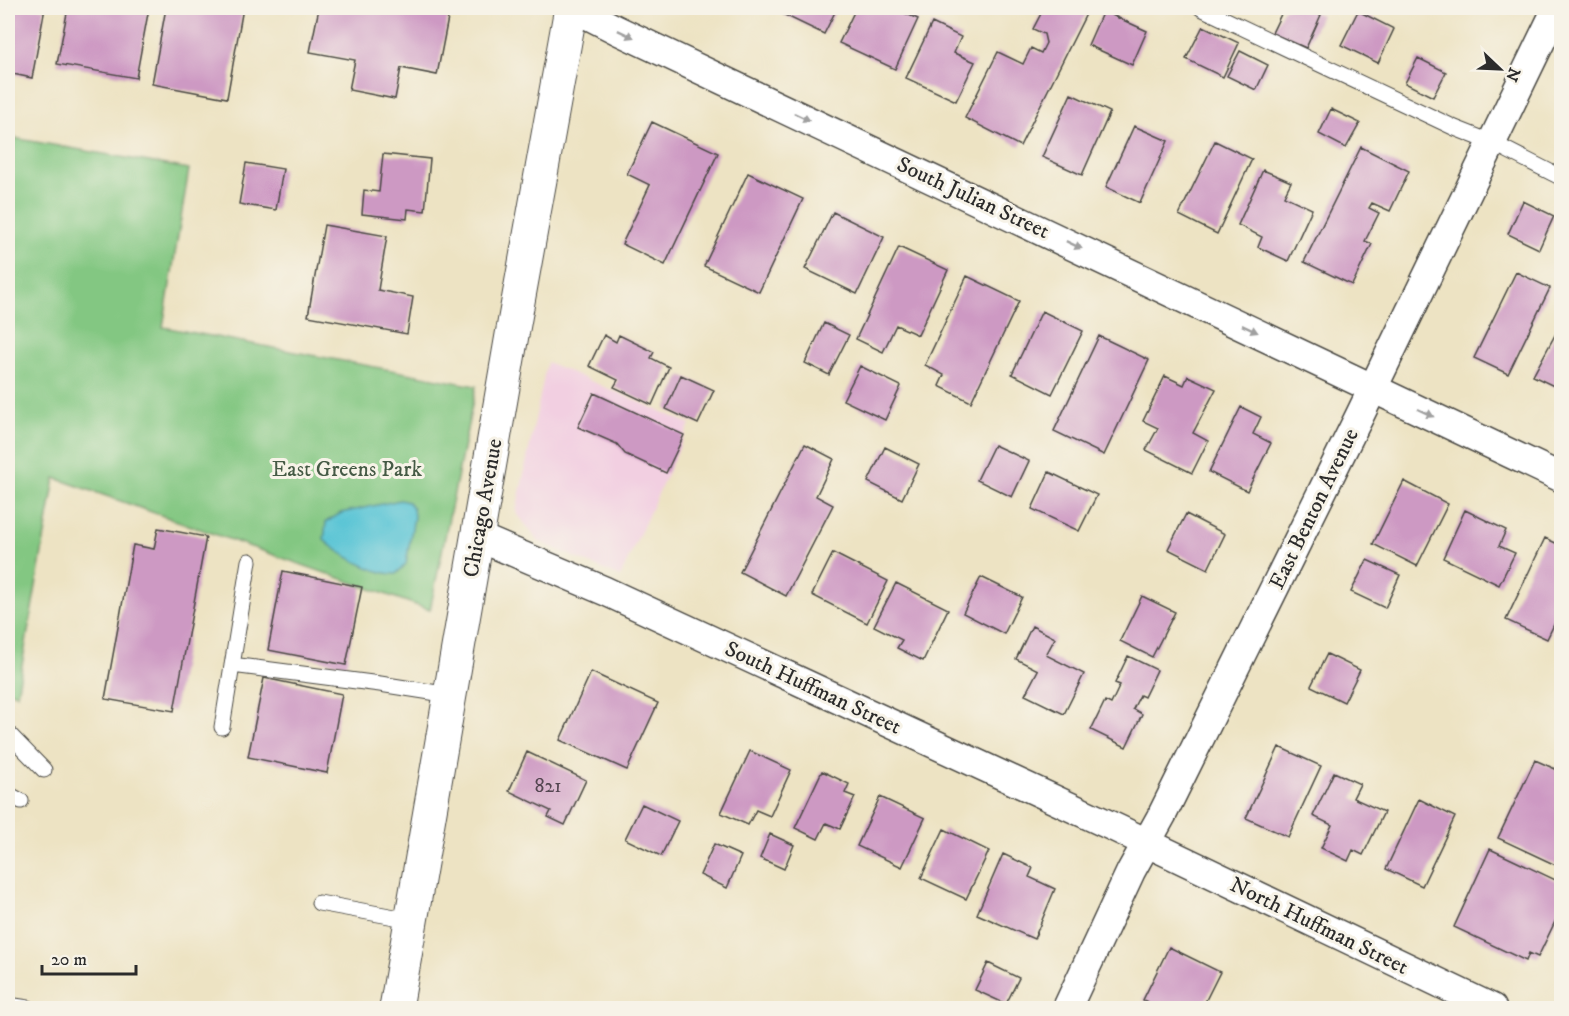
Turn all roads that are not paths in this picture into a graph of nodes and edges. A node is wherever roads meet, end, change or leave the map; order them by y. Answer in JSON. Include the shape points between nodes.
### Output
{"nodes":[{"id":1,"x":572,"y":8,"type":"edge"},
{"id":2,"x":1201,"y":8,"type":"edge"},
{"id":3,"x":1557,"y":8,"type":"edge"},
{"id":4,"x":1493,"y":143,"type":"junction"},
{"id":5,"x":1562,"y":178,"type":"edge"},
{"id":6,"x":1373,"y":388,"type":"junction"},
{"id":7,"x":1562,"y":478,"type":"edge"},
{"id":8,"x":478,"y":537,"type":"junction"},
{"id":9,"x":249,"y":561,"type":"dead end"},
{"id":10,"x":232,"y":665,"type":"junction"},
{"id":11,"x":450,"y":696,"type":"junction"},
{"id":12,"x":222,"y":727,"type":"dead end"},
{"id":13,"x":8,"y":733,"type":"edge"},
{"id":14,"x":44,"y":770,"type":"dead end"},
{"id":15,"x":1147,"y":843,"type":"junction"},
{"id":16,"x":320,"y":903,"type":"dead end"},
{"id":17,"x":411,"y":920,"type":"junction"},
{"id":18,"x":8,"y":1005,"type":"edge"},
{"id":19,"x":28,"y":1008,"type":"edge"},
{"id":20,"x":396,"y":1008,"type":"edge"},
{"id":21,"x":1067,"y":1008,"type":"edge"},
{"id":22,"x":1492,"y":1008,"type":"edge"}],
"edges":[{"from":1,"to":6,"type":"street","name":"South Julian Street","one_way":true},
{"from":1,"to":8,"type":"main road","name":"Chicago Avenue"},
{"from":2,"to":4,"type":"lane"},
{"from":3,"to":4,"type":"street","name":"East Benton Avenue"},
{"from":4,"to":5,"type":"lane"},
{"from":4,"to":6,"type":"street","name":"East Benton Avenue"},
{"from":6,"to":7,"type":"street","name":"South Julian Street","one_way":true},
{"from":6,"to":15,"type":"street","name":"East Benton Avenue"},
{"from":8,"to":11,"type":"main road","name":"Chicago Avenue"},
{"from":8,"to":15,"type":"street","name":"South Huffman Street","via":[[605,591]]},
{"from":9,"to":10,"type":"lane"},
{"from":10,"to":11,"type":"lane"},
{"from":10,"to":12,"type":"lane"},
{"from":11,"to":17,"type":"main road","name":"Chicago Avenue"},
{"from":13,"to":14,"type":"lane"},
{"from":15,"to":21,"type":"street","name":"East Benton Avenue"},
{"from":15,"to":22,"type":"street","name":"North Huffman Street"},
{"from":16,"to":17,"type":"lane"},
{"from":17,"to":20,"type":"main road","name":"Chicago Avenue"},
{"from":18,"to":19,"type":"lane"}]}
